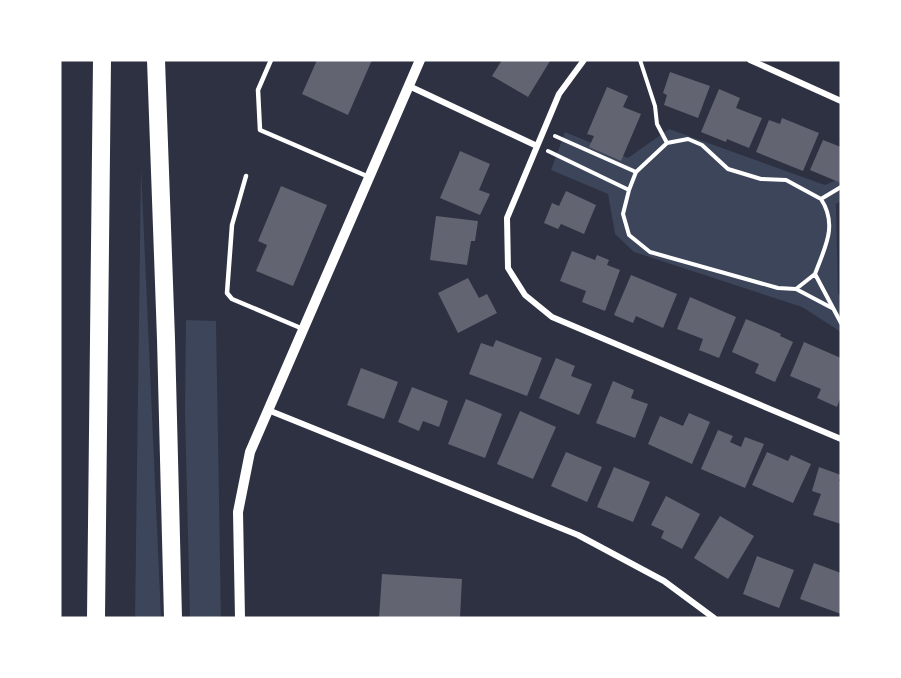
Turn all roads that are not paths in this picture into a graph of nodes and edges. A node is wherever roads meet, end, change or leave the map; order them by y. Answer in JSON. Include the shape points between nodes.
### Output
{"nodes":[{"id":1,"x":102,"y":60,"type":"edge"},
{"id":2,"x":156,"y":60,"type":"edge"},
{"id":3,"x":271,"y":60,"type":"edge"},
{"id":4,"x":420,"y":60,"type":"edge"},
{"id":5,"x":584,"y":60,"type":"edge"},
{"id":6,"x":750,"y":60,"type":"edge"},
{"id":7,"x":409,"y":86,"type":"junction"},
{"id":8,"x":841,"y":101,"type":"edge"},
{"id":9,"x":537,"y":146,"type":"junction"},
{"id":10,"x":246,"y":176,"type":"dead end"},
{"id":11,"x":369,"y":177,"type":"junction"},
{"id":12,"x":303,"y":329,"type":"junction"},
{"id":13,"x":268,"y":410,"type":"junction"},
{"id":14,"x":841,"y":439,"type":"edge"},
{"id":15,"x":96,"y":618,"type":"edge"},
{"id":16,"x":173,"y":618,"type":"edge"},
{"id":17,"x":240,"y":618,"type":"edge"},
{"id":18,"x":714,"y":618,"type":"edge"}],
"edges":[{"from":1,"to":15,"type":"highway"},
{"from":2,"to":16,"type":"highway"},
{"from":3,"to":11,"type":"lane","via":[[258,90],[260,130]]},
{"from":4,"to":7,"type":"street"},
{"from":5,"to":9,"type":"street","via":[[559,94]]},
{"from":6,"to":8,"type":"street"},
{"from":7,"to":9,"type":"street"},
{"from":7,"to":11,"type":"street"},
{"from":9,"to":14,"type":"street","via":[[507,218],[508,268],[525,295],[552,317]]},
{"from":10,"to":12,"type":"lane","via":[[232,225],[227,292],[232,299]]},
{"from":11,"to":12,"type":"street"},
{"from":12,"to":13,"type":"street"},
{"from":13,"to":17,"type":"street","via":[[250,452],[238,512]]},
{"from":13,"to":18,"type":"street","via":[[578,535],[664,581]]}]}
